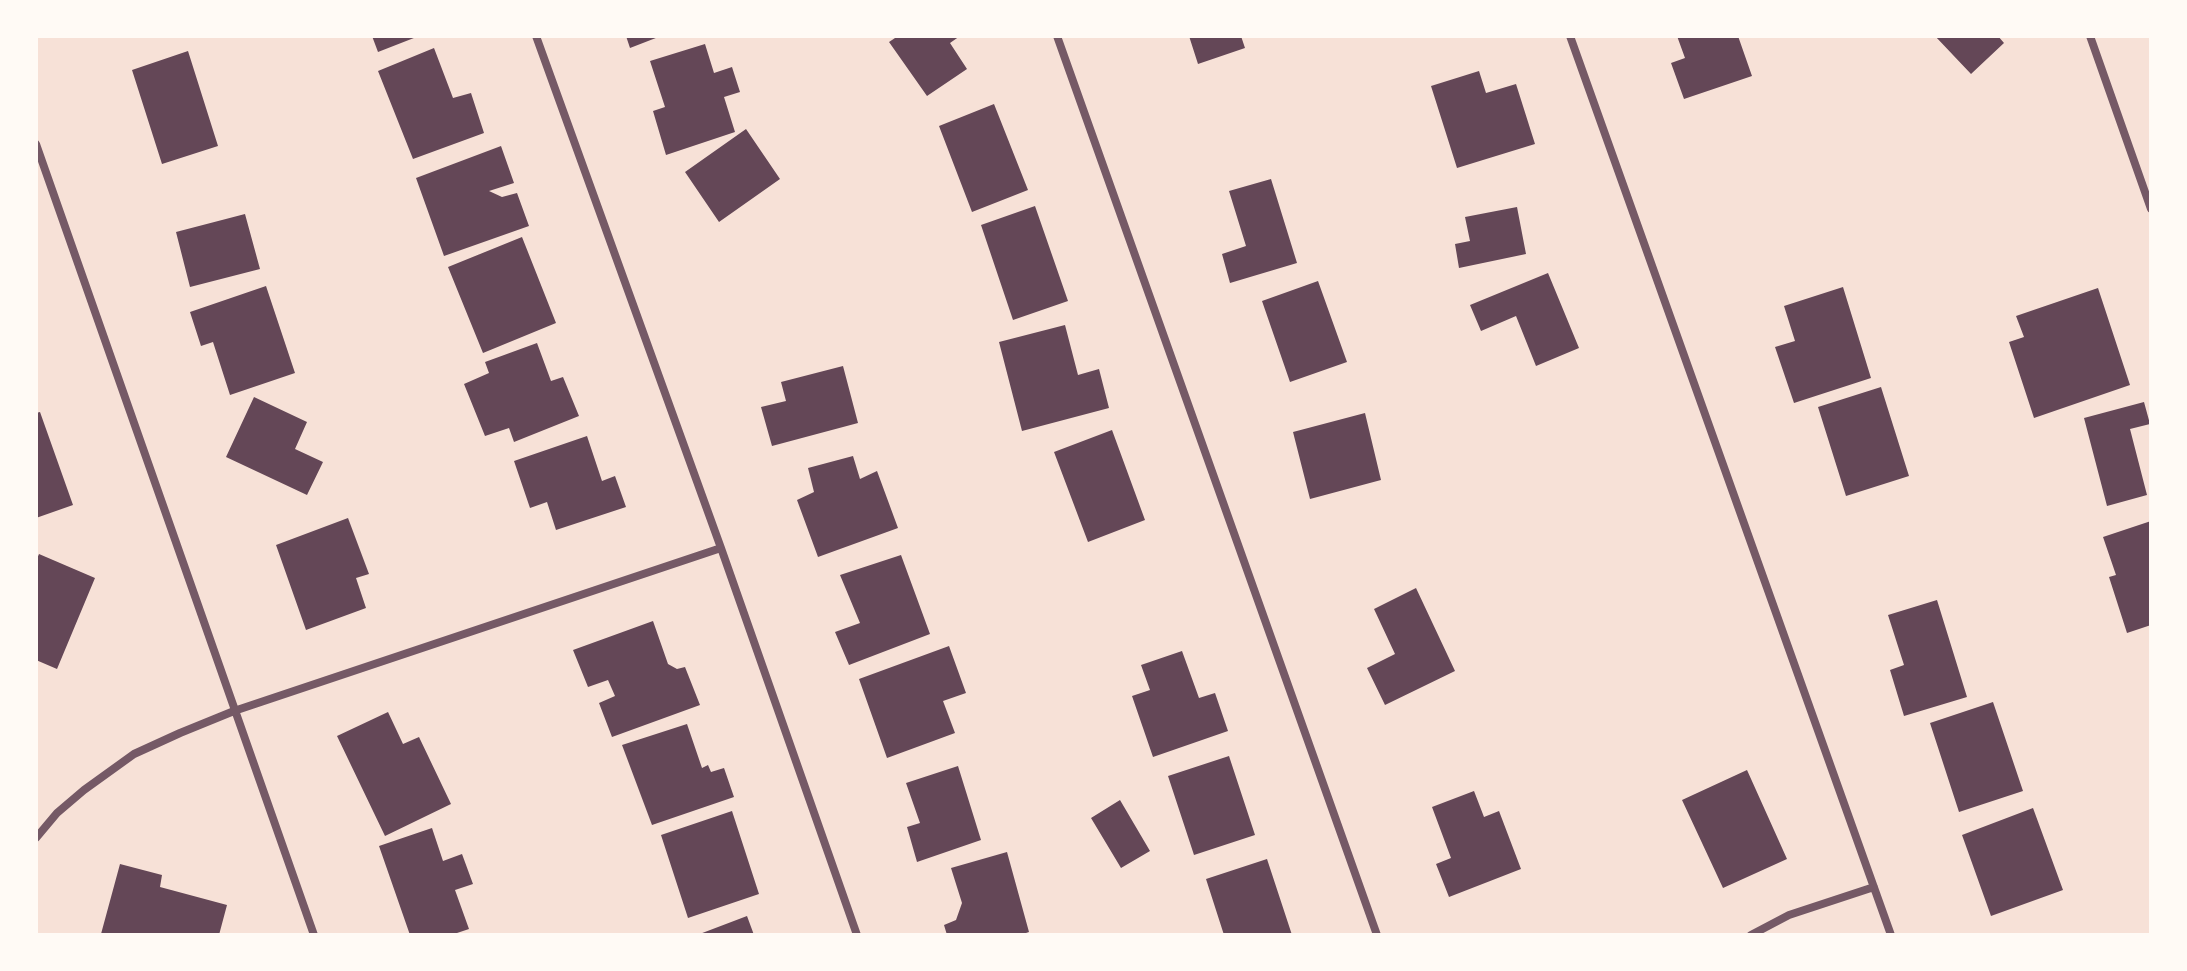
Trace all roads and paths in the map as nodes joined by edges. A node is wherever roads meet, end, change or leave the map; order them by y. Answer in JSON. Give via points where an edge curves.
{"nodes":[{"id":1,"x":536,"y":36,"type":"edge"},
{"id":2,"x":1057,"y":36,"type":"edge"},
{"id":3,"x":1570,"y":36,"type":"edge"},
{"id":4,"x":2090,"y":36,"type":"edge"},
{"id":5,"x":36,"y":144,"type":"edge"},
{"id":6,"x":2151,"y":209,"type":"edge"},
{"id":7,"x":721,"y":548,"type":"junction"},
{"id":8,"x":234,"y":711,"type":"junction"},
{"id":9,"x":36,"y":838,"type":"edge"},
{"id":10,"x":1874,"y":887,"type":"junction"},
{"id":11,"x":314,"y":935,"type":"edge"},
{"id":12,"x":857,"y":935,"type":"edge"},
{"id":13,"x":1377,"y":935,"type":"edge"},
{"id":14,"x":1751,"y":935,"type":"edge"},
{"id":15,"x":1891,"y":935,"type":"edge"}],
"edges":[{"from":1,"to":7,"type":"street"},
{"from":2,"to":13,"type":"street"},
{"from":3,"to":10,"type":"street"},
{"from":4,"to":6,"type":"street"},
{"from":5,"to":8,"type":"street"},
{"from":7,"to":8,"type":"street"},
{"from":7,"to":12,"type":"street"},
{"from":8,"to":9,"type":"street","via":[[134,754],[57,813]]},
{"from":8,"to":11,"type":"street"},
{"from":10,"to":14,"type":"street","via":[[1789,915]]},
{"from":10,"to":15,"type":"street"}]}
